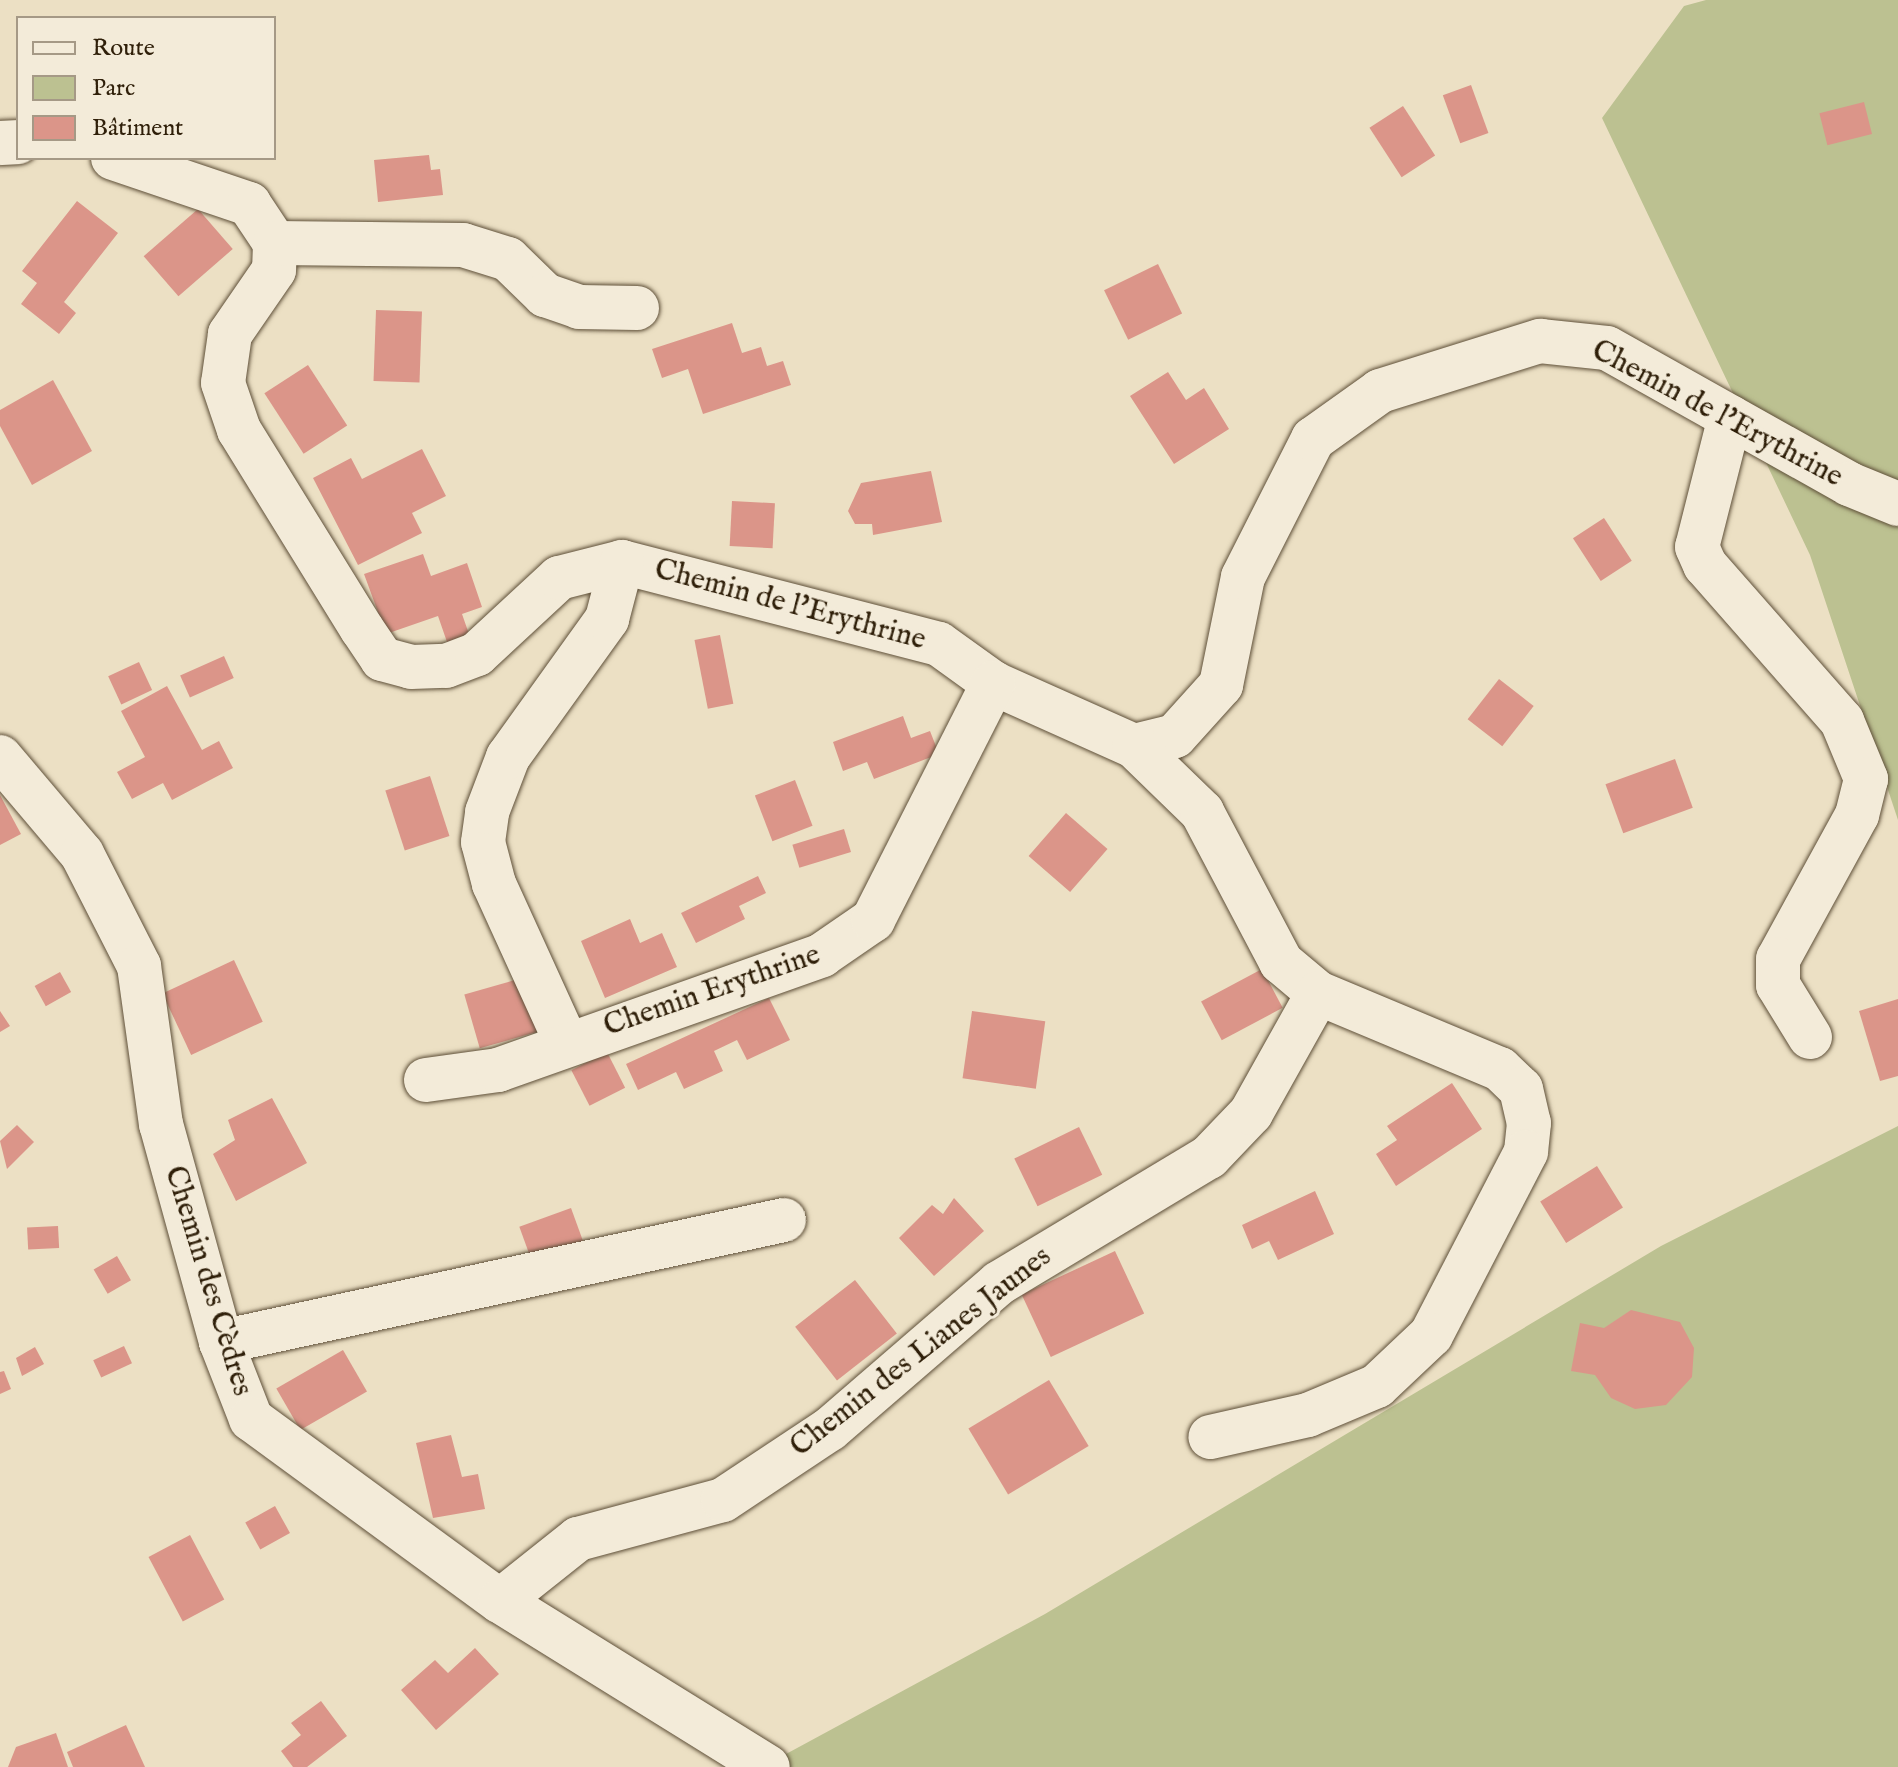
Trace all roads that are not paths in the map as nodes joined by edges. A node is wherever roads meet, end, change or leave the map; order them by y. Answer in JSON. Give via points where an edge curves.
{"nodes":[{"id":1,"x":119,"y":160,"type":"edge"},
{"id":2,"x":275,"y":243,"type":"junction"},
{"id":3,"x":637,"y":308,"type":"dead end"},
{"id":4,"x":1730,"y":417,"type":"junction"},
{"id":5,"x":1898,"y":504,"type":"edge"},
{"id":6,"x":622,"y":562,"type":"junction"},
{"id":7,"x":993,"y":683,"type":"junction"},
{"id":8,"x":1134,"y":746,"type":"junction"},
{"id":9,"x":0,"y":757,"type":"edge"},
{"id":10,"x":1318,"y":993,"type":"junction"},
{"id":11,"x":1810,"y":1037,"type":"dead end"},
{"id":12,"x":566,"y":1042,"type":"junction"},
{"id":13,"x":426,"y":1080,"type":"dead end"},
{"id":14,"x":784,"y":1220,"type":"dead end"},
{"id":15,"x":221,"y":1342,"type":"junction"},
{"id":16,"x":1210,"y":1437,"type":"dead end"},
{"id":17,"x":500,"y":1601,"type":"junction"},
{"id":18,"x":768,"y":1767,"type":"edge"}],
"edges":[{"from":1,"to":2,"type":"street","via":[[249,204]]},
{"from":2,"to":3,"type":"street","via":[[463,245],[508,259],[545,295],[579,307]]},
{"from":2,"to":6,"type":"street","name":"Chemin de l'Erythrine","via":[[274,270],[230,334],[223,383],[239,430],[382,659],[446,666],[477,654],[559,578]]},
{"from":4,"to":5,"type":"street","name":"Chemin de l'Erythrine"},
{"from":4,"to":8,"type":"street","name":"Chemin de l'Erythrine","via":[[1607,348],[1573,339],[1540,341],[1380,391],[1313,439],[1243,577],[1231,663],[1208,704],[1175,736]]},
{"from":4,"to":11,"type":"street","via":[[1697,547],[1705,565],[1842,721],[1866,779],[1857,815],[1778,959],[1778,985]]},
{"from":6,"to":7,"type":"street","name":"Chemin de l'Erythrine","via":[[939,644]]},
{"from":6,"to":12,"type":"street","name":"Chemin Erythrine","via":[[607,619],[508,757],[487,812],[483,842],[494,884]]},
{"from":7,"to":8,"type":"street","name":"Chemin de l'Erythrine"},
{"from":7,"to":12,"type":"street","name":"Chemin Erythrine","via":[[873,920],[822,955]]},
{"from":8,"to":10,"type":"street","via":[[1202,812],[1281,962]]},
{"from":9,"to":15,"type":"street","name":"Chemin des Cèdres","via":[[82,854],[139,966],[161,1124]]},
{"from":10,"to":16,"type":"street","via":[[1500,1069],[1521,1089],[1526,1152],[1431,1335],[1377,1386],[1308,1415]]},
{"from":10,"to":17,"type":"street","name":"Chemin des Lianes Jaunes","via":[[1251,1113],[1209,1157],[999,1283],[830,1429],[723,1500],[578,1539]]},
{"from":12,"to":13,"type":"street","name":"Chemin Erythrine","via":[[498,1070]]},
{"from":14,"to":15,"type":"street"},
{"from":15,"to":17,"type":"street","name":"Chemin des Cèdres","via":[[251,1419]]},
{"from":17,"to":18,"type":"street","name":"Chemin des Cèdres"}]}
